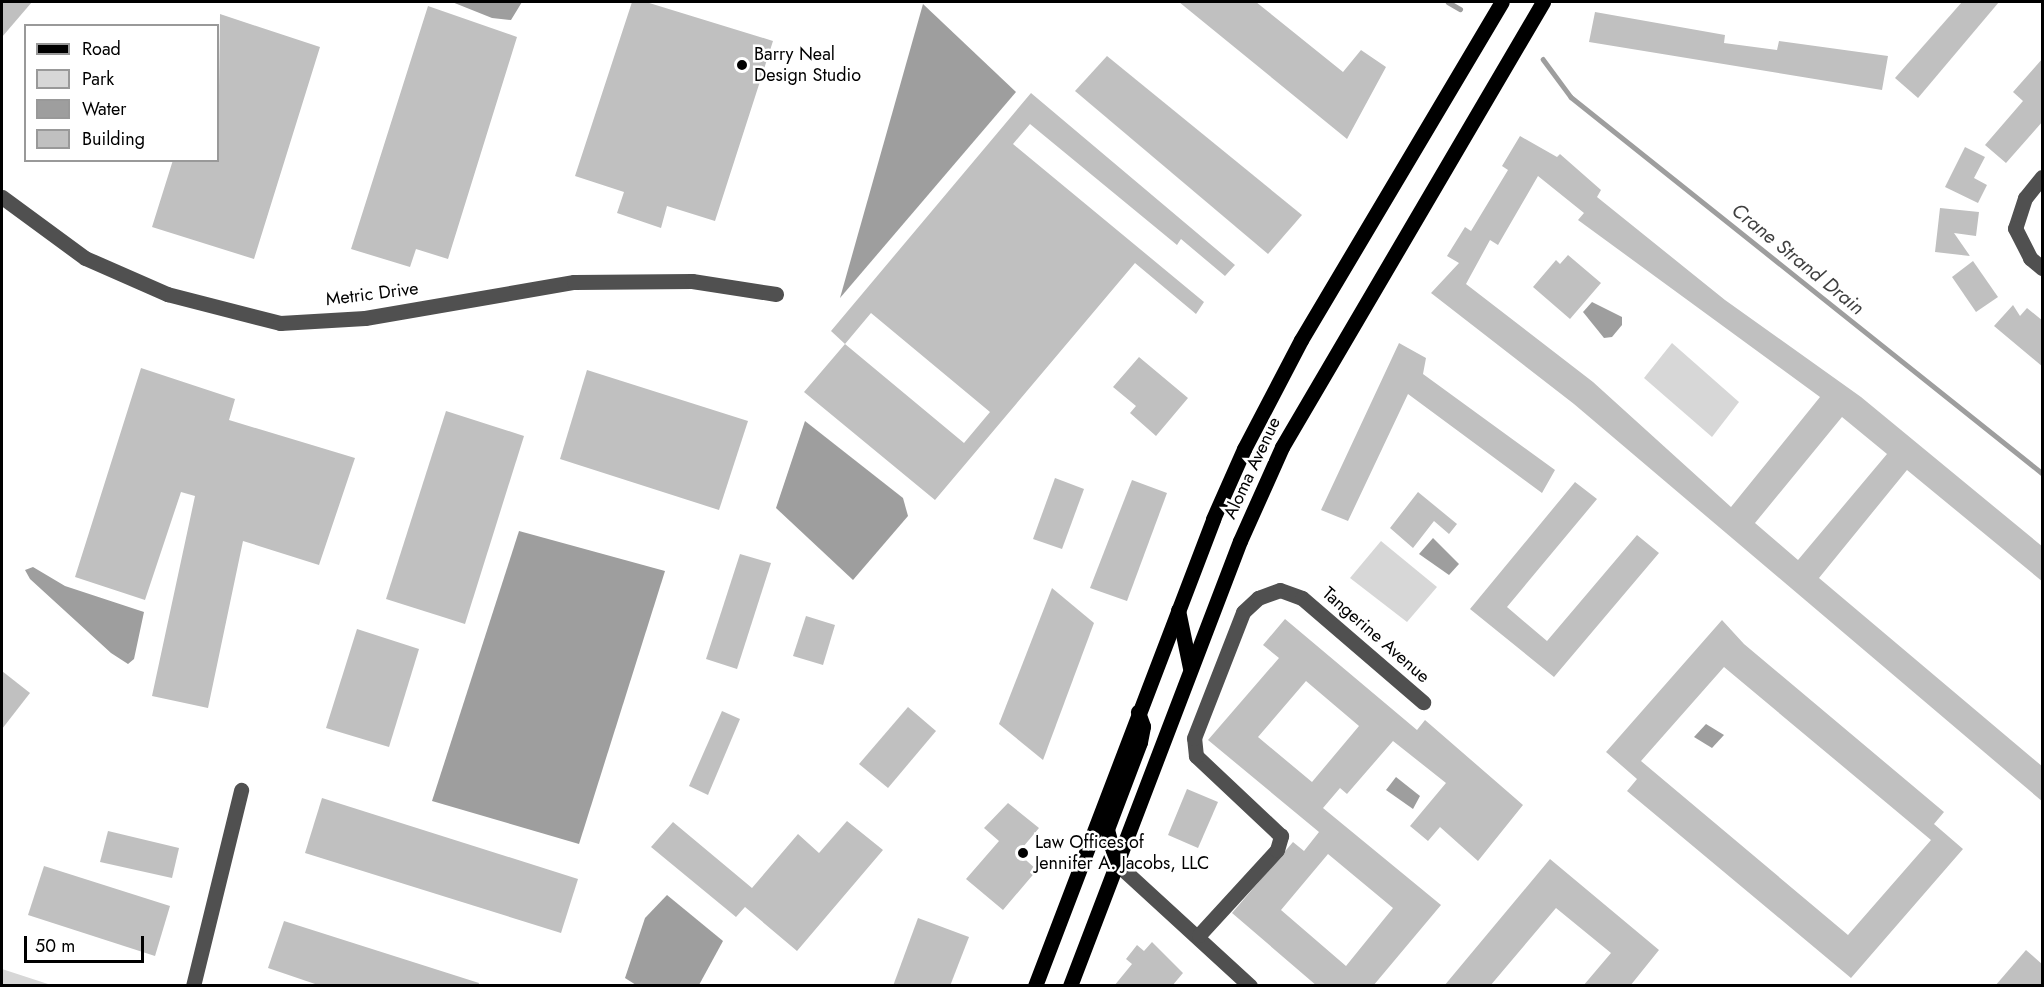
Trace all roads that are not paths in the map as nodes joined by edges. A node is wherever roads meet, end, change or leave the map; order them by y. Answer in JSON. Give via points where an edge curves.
{"nodes":[{"id":1,"x":1502,"y":2,"type":"edge"},
{"id":2,"x":1543,"y":2,"type":"edge"},
{"id":3,"x":2043,"y":177,"type":"edge"},
{"id":4,"x":2,"y":196,"type":"edge"},
{"id":5,"x":2043,"y":268,"type":"edge"},
{"id":6,"x":776,"y":294,"type":"dead end"},
{"id":7,"x":1178,"y":610,"type":"junction"},
{"id":8,"x":1190,"y":671,"type":"junction"},
{"id":9,"x":1423,"y":702,"type":"dead end"},
{"id":10,"x":1138,"y":712,"type":"junction"},
{"id":11,"x":241,"y":790,"type":"dead end"},
{"id":12,"x":1116,"y":863,"type":"junction"},
{"id":13,"x":1199,"y":935,"type":"junction"},
{"id":14,"x":194,"y":986,"type":"edge"},
{"id":15,"x":1035,"y":986,"type":"edge"},
{"id":16,"x":1070,"y":986,"type":"edge"},
{"id":17,"x":1250,"y":986,"type":"edge"}],
"edges":[{"from":1,"to":7,"type":"main road","name":"Aloma Avenue","via":[[1273,391],[1229,481]]},
{"from":2,"to":8,"type":"main road","name":"Aloma Avenue","via":[[1298,417],[1246,525]]},
{"from":3,"to":5,"type":"street","via":[[2025,198],[2015,228],[2030,258]]},
{"from":4,"to":6,"type":"street","name":"Metric Drive","via":[[85,258],[167,294],[280,322],[365,318],[574,282],[692,281]]},
{"from":7,"to":8,"type":"main road"},
{"from":7,"to":10,"type":"main road","name":"Aloma Avenue"},
{"from":8,"to":12,"type":"main road","name":"Aloma Avenue"},
{"from":9,"to":13,"type":"street","name":"Tangerine Avenue","via":[[1302,598],[1280,590],[1258,598],[1243,612],[1194,738],[1196,756],[1281,836],[1277,850]]},
{"from":10,"to":12,"type":"main road","via":[[1143,726],[1140,742],[1107,829]]},
{"from":10,"to":15,"type":"main road","name":"Aloma Avenue"},
{"from":11,"to":14,"type":"street"},
{"from":12,"to":13,"type":"street"},
{"from":12,"to":16,"type":"main road","name":"Aloma Avenue"},
{"from":13,"to":17,"type":"street"}]}
